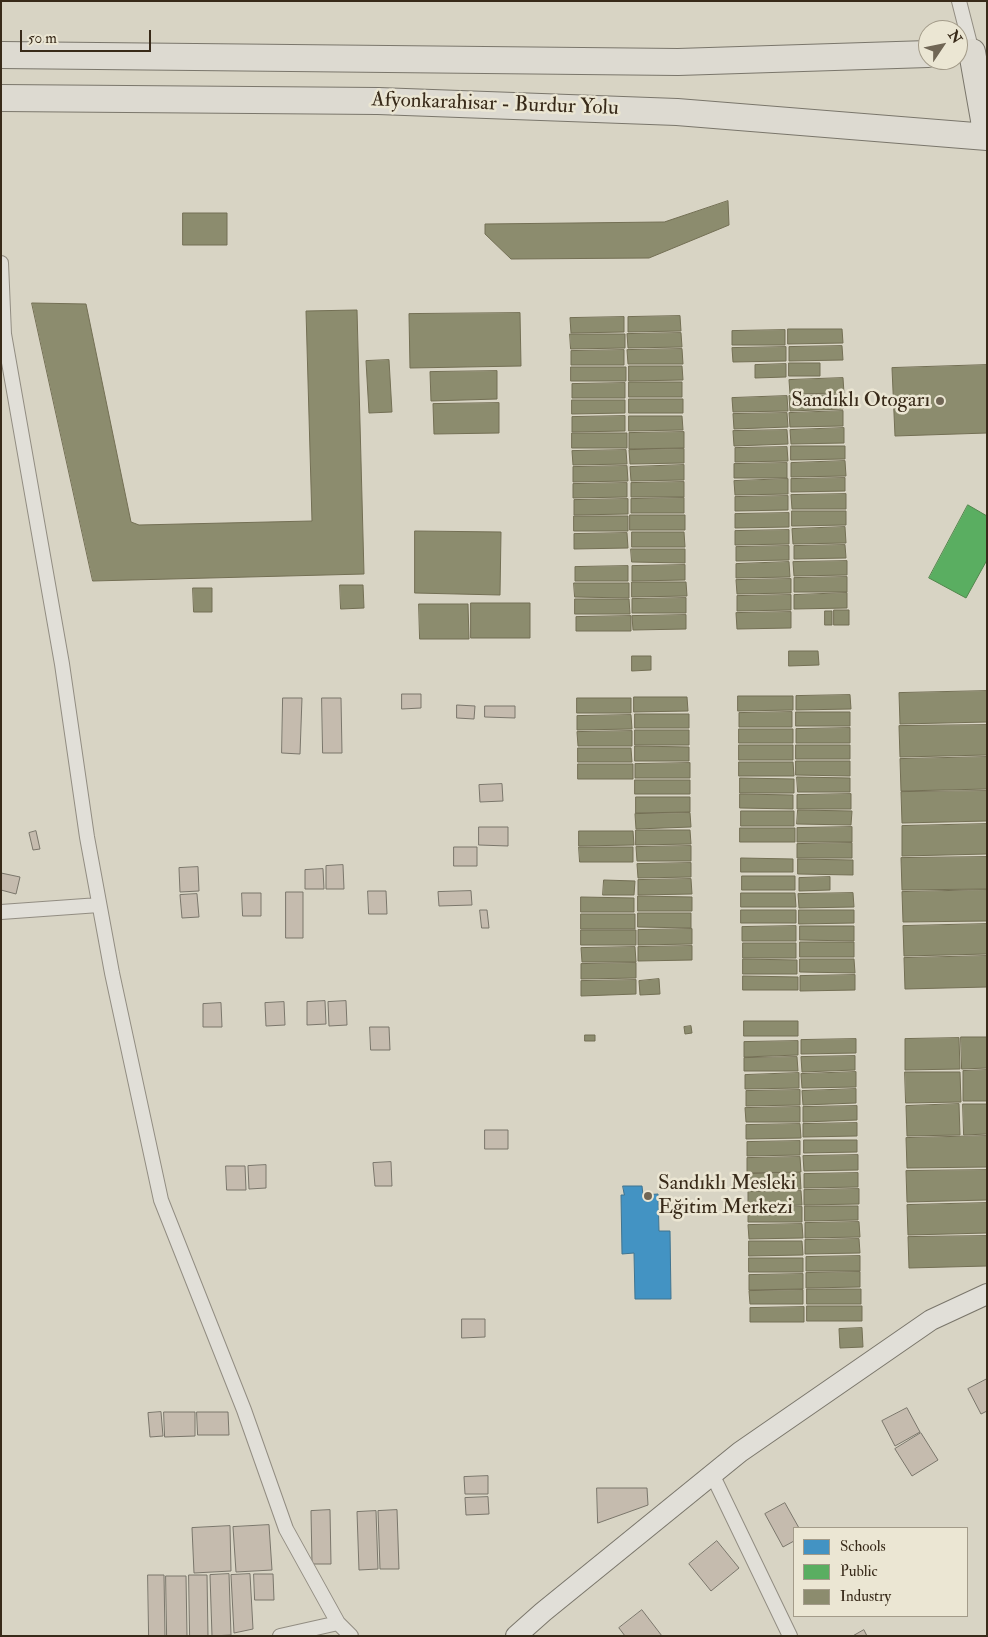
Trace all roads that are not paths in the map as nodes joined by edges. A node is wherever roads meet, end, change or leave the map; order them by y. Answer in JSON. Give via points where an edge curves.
{"nodes":[{"id":1,"x":959,"y":1,"type":"edge"},
{"id":2,"x":972,"y":52,"type":"edge"},
{"id":3,"x":918,"y":54,"type":"edge"},
{"id":4,"x":1,"y":55,"type":"edge"},
{"id":5,"x":1,"y":98,"type":"edge"},
{"id":6,"x":987,"y":137,"type":"edge"},
{"id":7,"x":1,"y":263,"type":"edge"},
{"id":8,"x":99,"y":905,"type":"junction"},
{"id":9,"x":1,"y":912,"type":"edge"},
{"id":10,"x":987,"y":1294,"type":"edge"},
{"id":11,"x":712,"y":1474,"type":"junction"},
{"id":12,"x":338,"y":1623,"type":"junction"},
{"id":13,"x":280,"y":1636,"type":"edge"},
{"id":14,"x":351,"y":1636,"type":"edge"},
{"id":15,"x":516,"y":1636,"type":"edge"},
{"id":16,"x":790,"y":1636,"type":"edge"}],
"edges":[{"from":1,"to":2,"type":"street"},
{"from":2,"to":6,"type":"highway"},
{"from":3,"to":4,"type":"highway","name":"Afyonkarahisar - Burdur Yolu","via":[[678,62]]},
{"from":5,"to":6,"type":"highway","name":"Afyonkarahisar - Burdur Yolu","via":[[378,101],[677,112]]},
{"from":7,"to":8,"type":"street","via":[[4,334],[62,664]]},
{"from":8,"to":9,"type":"street"},
{"from":8,"to":12,"type":"street","via":[[161,1200],[244,1410],[286,1529]]},
{"from":10,"to":11,"type":"street","via":[[931,1320]]},
{"from":11,"to":15,"type":"street"},
{"from":11,"to":16,"type":"street"},
{"from":12,"to":13,"type":"street"},
{"from":12,"to":14,"type":"street"}]}
